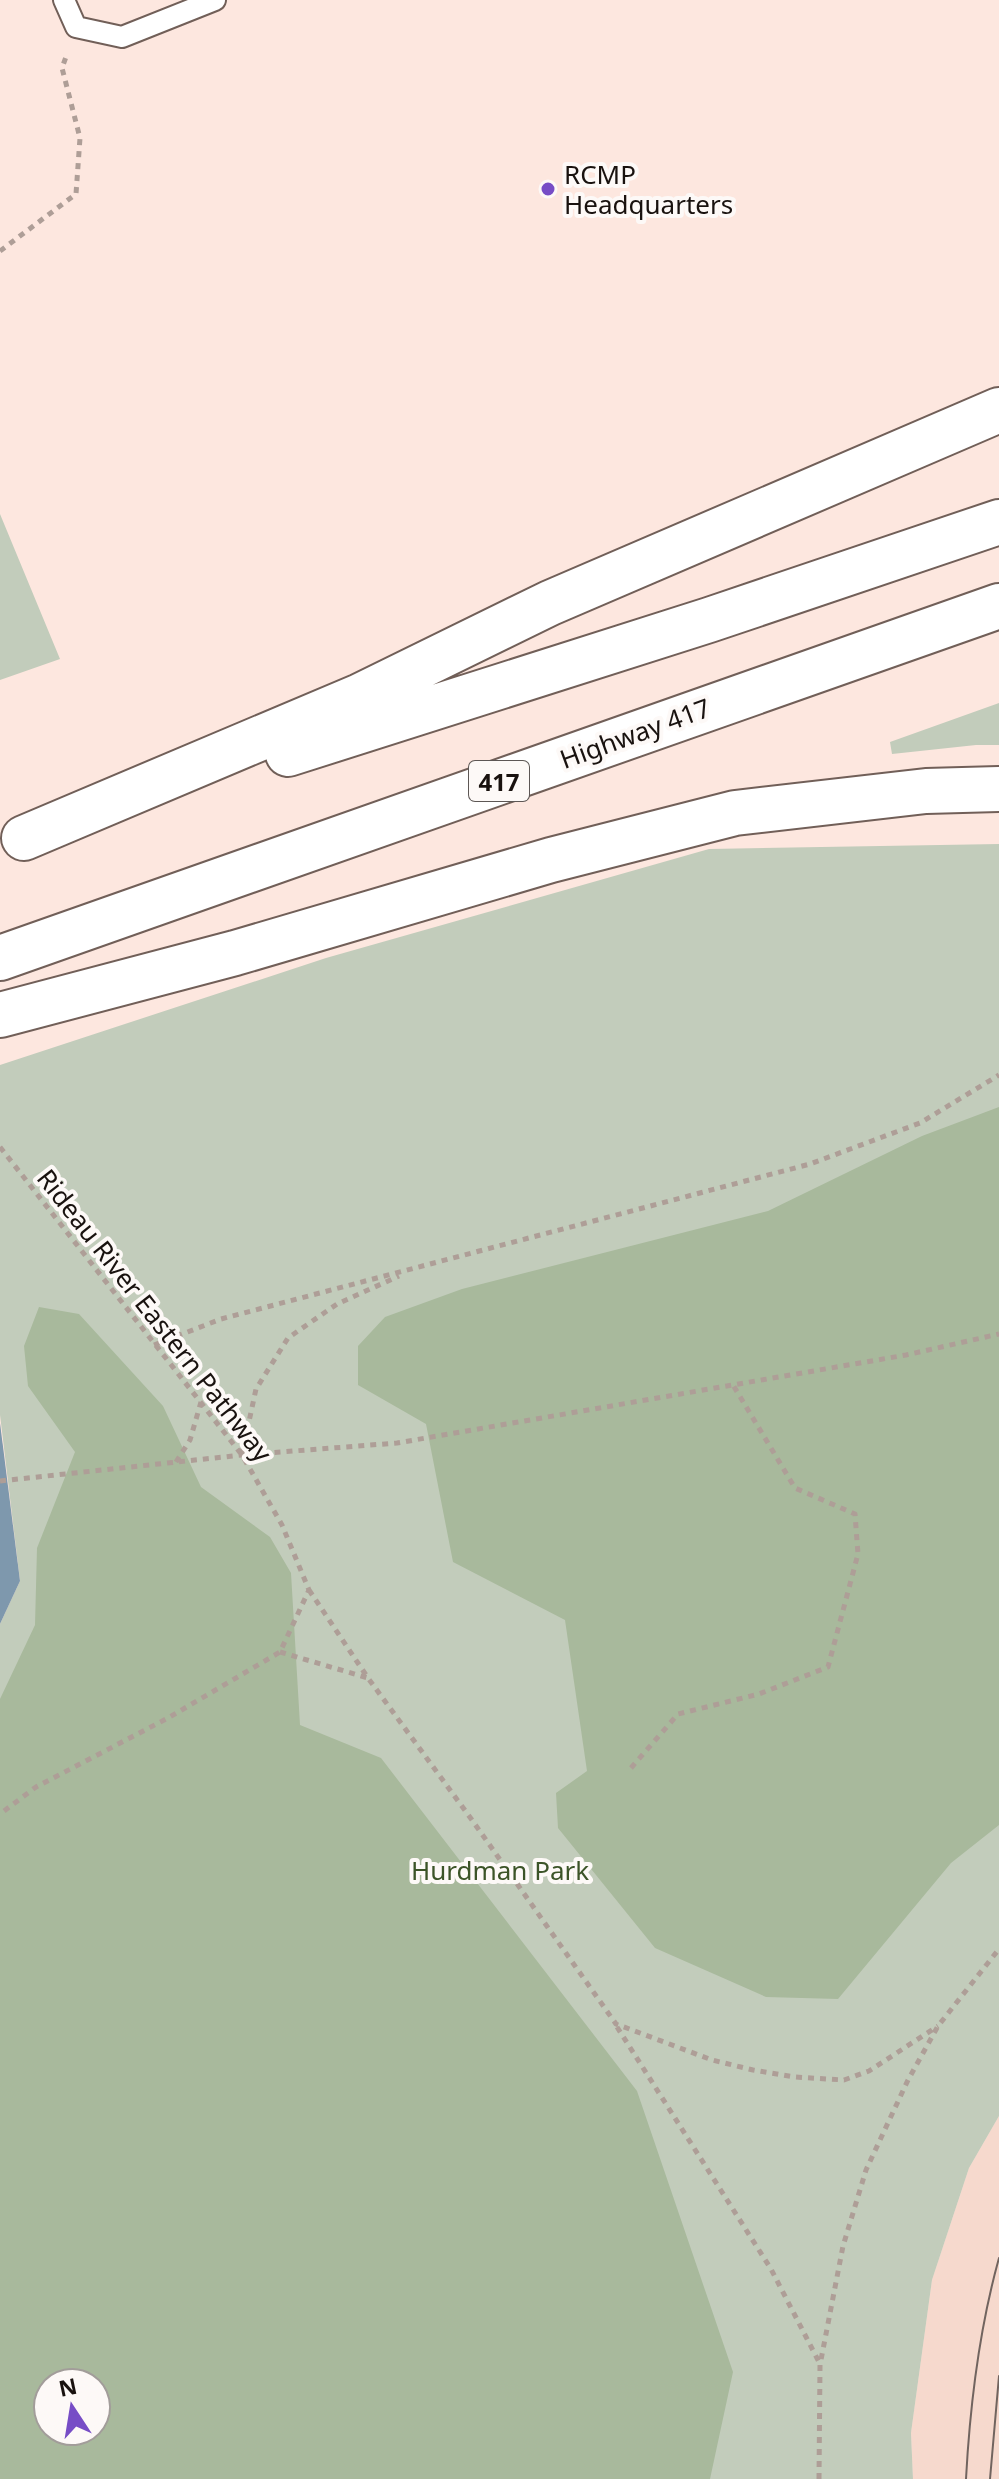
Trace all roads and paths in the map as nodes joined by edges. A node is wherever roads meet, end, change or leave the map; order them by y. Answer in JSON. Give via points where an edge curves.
{"nodes":[{"id":1,"x":64,"y":0,"type":"edge"},
{"id":2,"x":215,"y":0,"type":"edge"},
{"id":3,"x":76,"y":27,"type":"junction"},
{"id":4,"x":0,"y":251,"type":"edge"},
{"id":5,"x":999,"y":410,"type":"edge"},
{"id":6,"x":999,"y":522,"type":"edge"},
{"id":7,"x":999,"y":606,"type":"edge"},
{"id":8,"x":999,"y":789,"type":"edge"},
{"id":9,"x":12,"y":842,"type":"edge"},
{"id":10,"x":0,"y":958,"type":"edge"},
{"id":11,"x":0,"y":1015,"type":"edge"},
{"id":12,"x":999,"y":1075,"type":"edge"},
{"id":13,"x":0,"y":1147,"type":"edge"},
{"id":14,"x":415,"y":1269,"type":"junction"},
{"id":15,"x":999,"y":1334,"type":"edge"},
{"id":16,"x":154,"y":1345,"type":"junction"},
{"id":17,"x":733,"y":1385,"type":"junction"},
{"id":18,"x":202,"y":1401,"type":"junction"},
{"id":19,"x":242,"y":1455,"type":"junction"},
{"id":20,"x":176,"y":1462,"type":"junction"},
{"id":21,"x":0,"y":1481,"type":"edge"},
{"id":22,"x":309,"y":1590,"type":"junction"},
{"id":23,"x":280,"y":1652,"type":"junction"},
{"id":24,"x":368,"y":1678,"type":"junction"},
{"id":25,"x":631,"y":1768,"type":"dead end"},
{"id":26,"x":0,"y":1814,"type":"edge"},
{"id":27,"x":999,"y":1949,"type":"edge"},
{"id":28,"x":616,"y":2024,"type":"junction"},
{"id":29,"x":938,"y":2026,"type":"junction"},
{"id":30,"x":820,"y":2365,"type":"junction"},
{"id":31,"x":819,"y":2479,"type":"edge"}],
"edges":[{"from":1,"to":3,"type":"lane"},
{"from":2,"to":3,"type":"lane","via":[[122,37]]},
{"from":3,"to":4,"type":"path","via":[[62,68],[80,138],[76,194]]},
{"from":5,"to":9,"type":"highway","via":[[550,603],[360,696]]},
{"from":6,"to":9,"type":"highway"},
{"from":7,"to":10,"type":"highway","name":"Highway 417","number":"417"},
{"from":8,"to":11,"type":"highway","via":[[926,791],[735,813]]},
{"from":12,"to":14,"type":"path","via":[[920,1123],[810,1164]]},
{"from":13,"to":16,"type":"path","name":"Rideau River Eastern Pathway"},
{"from":14,"to":16,"type":"path","via":[[221,1319]]},
{"from":14,"to":19,"type":"path","via":[[337,1304],[288,1338],[256,1389]]},
{"from":15,"to":17,"type":"path"},
{"from":16,"to":18,"type":"path","name":"Rideau River Eastern Pathway"},
{"from":17,"to":19,"type":"path","via":[[397,1443]]},
{"from":17,"to":25,"type":"path","via":[[795,1488],[855,1514],[858,1554],[828,1667],[759,1694],[678,1714]]},
{"from":18,"to":19,"type":"path","name":"Rideau River Eastern Pathway"},
{"from":18,"to":20,"type":"path","via":[[190,1440]]},
{"from":19,"to":20,"type":"path"},
{"from":19,"to":22,"type":"path","name":"Rideau River Eastern Pathway","via":[[282,1525]]},
{"from":20,"to":21,"type":"path"},
{"from":22,"to":23,"type":"path"},
{"from":22,"to":24,"type":"path","name":"Rideau River Eastern Pathway"},
{"from":23,"to":24,"type":"path"},
{"from":23,"to":26,"type":"path","via":[[36,1787]]},
{"from":24,"to":28,"type":"path","name":"Rideau River Eastern Pathway"},
{"from":27,"to":29,"type":"path"},
{"from":28,"to":29,"type":"path","via":[[712,2060],[795,2077],[844,2080],[869,2071]]},
{"from":28,"to":30,"type":"path","name":"Rideau River Eastern Pathway","via":[[771,2269]]},
{"from":29,"to":30,"type":"path","via":[[866,2170],[843,2246]]},
{"from":30,"to":31,"type":"path"}]}
